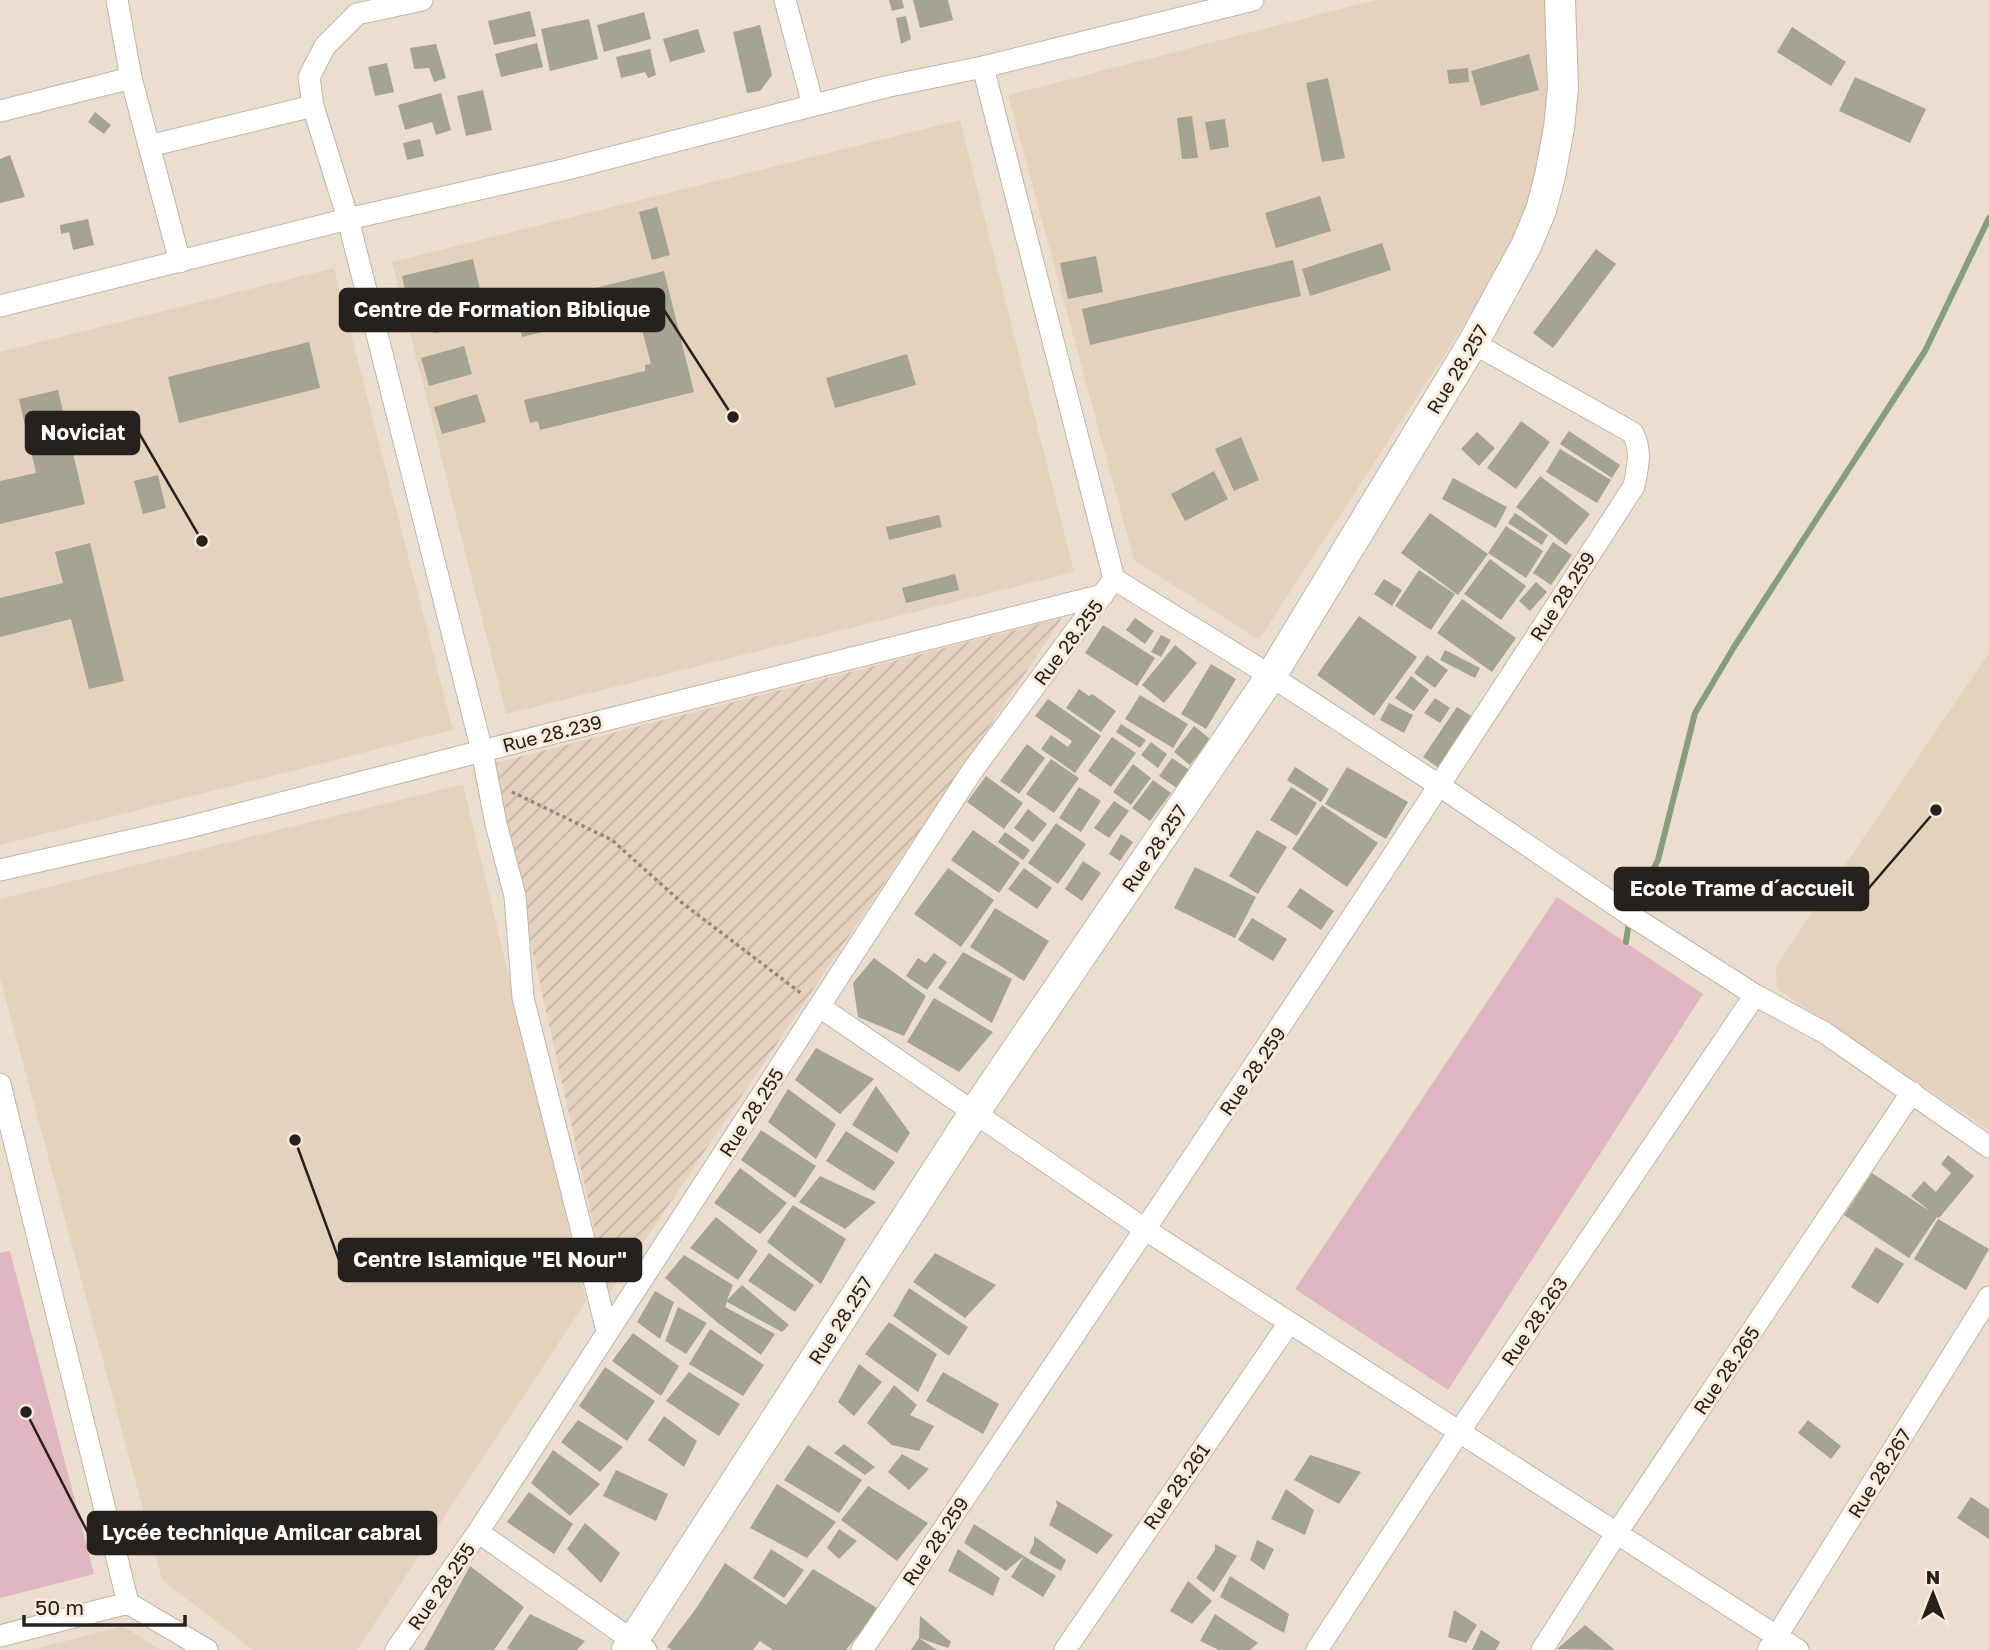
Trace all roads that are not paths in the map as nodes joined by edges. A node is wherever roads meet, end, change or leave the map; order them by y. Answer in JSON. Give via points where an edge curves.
{"nodes":[{"id":1,"x":117,"y":0,"type":"edge"},
{"id":2,"x":422,"y":0,"type":"edge"},
{"id":3,"x":785,"y":0,"type":"edge"},
{"id":4,"x":1253,"y":0,"type":"edge"},
{"id":5,"x":1560,"y":0,"type":"edge"},
{"id":6,"x":363,"y":7,"type":"edge"},
{"id":7,"x":983,"y":67,"type":"junction"},
{"id":8,"x":131,"y":79,"type":"junction"},
{"id":9,"x":313,"y":106,"type":"junction"},
{"id":10,"x":813,"y":106,"type":"junction"},
{"id":11,"x":0,"y":111,"type":"edge"},
{"id":12,"x":149,"y":146,"type":"junction"},
{"id":13,"x":348,"y":219,"type":"junction"},
{"id":14,"x":180,"y":262,"type":"junction"},
{"id":15,"x":0,"y":306,"type":"edge"},
{"id":16,"x":1473,"y":344,"type":"junction"},
{"id":17,"x":1109,"y":587,"type":"junction"},
{"id":18,"x":1271,"y":676,"type":"junction"},
{"id":19,"x":482,"y":751,"type":"junction"},
{"id":20,"x":1440,"y":786,"type":"junction"},
{"id":21,"x":0,"y":870,"type":"edge"},
{"id":22,"x":1755,"y":995,"type":"junction"},
{"id":23,"x":820,"y":1007,"type":"junction"},
{"id":24,"x":0,"y":1084,"type":"edge"},
{"id":25,"x":1912,"y":1092,"type":"junction"},
{"id":26,"x":974,"y":1113,"type":"junction"},
{"id":27,"x":1989,"y":1147,"type":"edge"},
{"id":28,"x":1146,"y":1230,"type":"junction"},
{"id":29,"x":1989,"y":1297,"type":"edge"},
{"id":30,"x":1289,"y":1323,"type":"junction"},
{"id":31,"x":607,"y":1331,"type":"junction"},
{"id":32,"x":1459,"y":1433,"type":"junction"},
{"id":33,"x":478,"y":1532,"type":"junction"},
{"id":34,"x":1616,"y":1534,"type":"junction"},
{"id":35,"x":128,"y":1603,"type":"junction"},
{"id":36,"x":0,"y":1636,"type":"edge"},
{"id":37,"x":1772,"y":1643,"type":"edge"},
{"id":38,"x":635,"y":1647,"type":"edge"},
{"id":39,"x":207,"y":1650,"type":"edge"},
{"id":40,"x":396,"y":1650,"type":"edge"},
{"id":41,"x":862,"y":1650,"type":"edge"},
{"id":42,"x":1065,"y":1650,"type":"edge"},
{"id":43,"x":1317,"y":1650,"type":"edge"},
{"id":44,"x":1542,"y":1650,"type":"edge"},
{"id":45,"x":1798,"y":1650,"type":"edge"}],
"edges":[{"from":1,"to":8,"type":"street"},
{"from":2,"to":6,"type":"street"},
{"from":3,"to":10,"type":"street"},
{"from":4,"to":7,"type":"street"},
{"from":5,"to":16,"type":"street","name":"Rue 28.257","via":[[1563,88],[1550,176],[1526,246]]},
{"from":6,"to":9,"type":"street","via":[[314,63],[309,77]]},
{"from":7,"to":10,"type":"street"},
{"from":7,"to":17,"type":"street"},
{"from":8,"to":11,"type":"street"},
{"from":8,"to":12,"type":"street"},
{"from":9,"to":12,"type":"street"},
{"from":9,"to":13,"type":"street"},
{"from":10,"to":13,"type":"street"},
{"from":12,"to":14,"type":"street"},
{"from":13,"to":14,"type":"street"},
{"from":13,"to":19,"type":"street"},
{"from":14,"to":15,"type":"street"},
{"from":16,"to":18,"type":"street","name":"Rue 28.257"},
{"from":16,"to":20,"type":"street","name":"Rue 28.259","via":[[1633,433],[1639,461],[1634,486]]},
{"from":17,"to":18,"type":"street"},
{"from":17,"to":19,"type":"street","name":"Rue 28.239"},
{"from":17,"to":23,"type":"street","name":"Rue 28.255","via":[[972,771]]},
{"from":18,"to":20,"type":"street"},
{"from":18,"to":26,"type":"street","name":"Rue 28.257"},
{"from":19,"to":21,"type":"street","name":"Rue 28.239","via":[[185,828]]},
{"from":19,"to":31,"type":"street","via":[[515,896],[523,998]]},
{"from":20,"to":22,"type":"street"},
{"from":20,"to":28,"type":"street","name":"Rue 28.259"},
{"from":22,"to":25,"type":"street","via":[[1825,1033]]},
{"from":22,"to":32,"type":"street","name":"Rue 28.263"},
{"from":23,"to":26,"type":"street"},
{"from":23,"to":31,"type":"street","name":"Rue 28.255"},
{"from":24,"to":35,"type":"street"},
{"from":25,"to":27,"type":"street"},
{"from":25,"to":34,"type":"street","name":"Rue 28.265"},
{"from":26,"to":28,"type":"street"},
{"from":26,"to":38,"type":"street","name":"Rue 28.257"},
{"from":28,"to":30,"type":"street"},
{"from":28,"to":41,"type":"street","name":"Rue 28.259"},
{"from":29,"to":37,"type":"street","name":"Rue 28.267"},
{"from":30,"to":32,"type":"street"},
{"from":30,"to":42,"type":"street","name":"Rue 28.261"},
{"from":31,"to":33,"type":"street","name":"Rue 28.255"},
{"from":32,"to":34,"type":"street"},
{"from":32,"to":43,"type":"street","name":"Rue 28.263"},
{"from":33,"to":38,"type":"street"},
{"from":33,"to":40,"type":"street","name":"Rue 28.255"},
{"from":34,"to":37,"type":"street"},
{"from":34,"to":44,"type":"street","name":"Rue 28.265"},
{"from":35,"to":36,"type":"street"},
{"from":35,"to":39,"type":"street"},
{"from":37,"to":45,"type":"street"}]}
